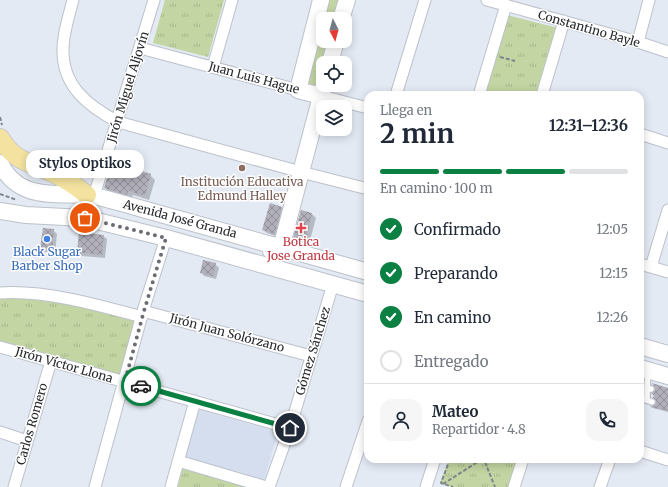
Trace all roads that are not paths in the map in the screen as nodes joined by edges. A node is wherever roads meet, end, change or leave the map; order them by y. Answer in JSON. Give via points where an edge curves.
{"nodes":[{"id":1,"x":72,"y":0,"type":"edge"},
{"id":2,"x":154,"y":0,"type":"edge"},
{"id":3,"x":232,"y":0,"type":"edge"},
{"id":4,"x":321,"y":0,"type":"edge"},
{"id":5,"x":346,"y":0,"type":"edge"},
{"id":6,"x":425,"y":0,"type":"edge"},
{"id":7,"x":486,"y":0,"type":"edge"},
{"id":8,"x":649,"y":0,"type":"edge"},
{"id":9,"x":506,"y":5,"type":"junction"},
{"id":10,"x":343,"y":12,"type":"edge"},
{"id":11,"x":564,"y":21,"type":"junction"},
{"id":12,"x":638,"y":42,"type":"junction"},
{"id":13,"x":140,"y":48,"type":"junction"},
{"id":14,"x":668,"y":52,"type":"edge"},
{"id":15,"x":213,"y":67,"type":"junction"},
{"id":16,"x":298,"y":90,"type":"junction"},
{"id":17,"x":316,"y":90,"type":"edge"},
{"id":18,"x":397,"y":91,"type":"edge"},
{"id":19,"x":480,"y":91,"type":"edge"},
{"id":20,"x":543,"y":91,"type":"edge"},
{"id":21,"x":321,"y":92,"type":"edge"},
{"id":22,"x":327,"y":92,"type":"edge"},
{"id":23,"x":364,"y":106,"type":"edge"},
{"id":24,"x":118,"y":122,"type":"junction"},
{"id":25,"x":644,"y":135,"type":"edge"},
{"id":26,"x":0,"y":138,"type":"edge"},
{"id":27,"x":668,"y":143,"type":"edge"},
{"id":28,"x":0,"y":163,"type":"edge"},
{"id":29,"x":301,"y":172,"type":"junction"},
{"id":30,"x":364,"y":188,"type":"edge"},
{"id":31,"x":91,"y":196,"type":"junction"},
{"id":32,"x":668,"y":210,"type":"edge"},
{"id":33,"x":0,"y":211,"type":"edge"},
{"id":34,"x":166,"y":238,"type":"junction"},
{"id":35,"x":281,"y":248,"type":"junction"},
{"id":36,"x":247,"y":260,"type":"junction"},
{"id":37,"x":644,"y":265,"type":"edge"},
{"id":38,"x":651,"y":267,"type":"junction"},
{"id":39,"x":364,"y":271,"type":"edge"},
{"id":40,"x":668,"y":272,"type":"edge"},
{"id":41,"x":333,"y":284,"type":"junction"},
{"id":42,"x":0,"y":293,"type":"edge"},
{"id":43,"x":364,"y":293,"type":"edge"},
{"id":44,"x":143,"y":314,"type":"junction"},
{"id":45,"x":0,"y":347,"type":"edge"},
{"id":46,"x":644,"y":347,"type":"edge"},
{"id":47,"x":668,"y":354,"type":"edge"},
{"id":48,"x":311,"y":356,"type":"junction"},
{"id":49,"x":51,"y":361,"type":"junction"},
{"id":50,"x":644,"y":370,"type":"edge"},
{"id":51,"x":644,"y":374,"type":"edge"},
{"id":52,"x":668,"y":376,"type":"edge"},
{"id":53,"x":125,"y":381,"type":"junction"},
{"id":54,"x":644,"y":399,"type":"edge"},
{"id":55,"x":195,"y":401,"type":"junction"},
{"id":56,"x":290,"y":428,"type":"junction"},
{"id":57,"x":0,"y":432,"type":"edge"},
{"id":58,"x":364,"y":433,"type":"edge"},
{"id":59,"x":27,"y":441,"type":"junction"},
{"id":60,"x":644,"y":452,"type":"edge"},
{"id":61,"x":668,"y":460,"type":"edge"},
{"id":62,"x":178,"y":462,"type":"junction"},
{"id":63,"x":434,"y":463,"type":"edge"},
{"id":64,"x":522,"y":463,"type":"edge"},
{"id":65,"x":609,"y":463,"type":"edge"},
{"id":66,"x":266,"y":486,"type":"edge"},
{"id":67,"x":14,"y":487,"type":"edge"},
{"id":68,"x":95,"y":487,"type":"edge"},
{"id":69,"x":171,"y":487,"type":"edge"},
{"id":70,"x":346,"y":487,"type":"edge"},
{"id":71,"x":426,"y":487,"type":"edge"},
{"id":72,"x":514,"y":487,"type":"edge"},
{"id":73,"x":600,"y":487,"type":"edge"}],
"edges":[{"from":1,"to":24,"type":"street","via":[[63,49],[64,67],[71,83],[82,97],[99,112]]},
{"from":2,"to":13,"type":"street","name":"Jirón Miguel Aljovín"},
{"from":3,"to":15,"type":"street"},
{"from":4,"to":16,"type":"main road"},
{"from":5,"to":10,"type":"main road"},
{"from":6,"to":18,"type":"street"},
{"from":7,"to":9,"type":"street","name":"Constantino Bayle"},
{"from":8,"to":12,"type":"street"},
{"from":9,"to":11,"type":"street","name":"Constantino Bayle"},
{"from":9,"to":19,"type":"street"},
{"from":11,"to":12,"type":"street","name":"Constantino Bayle"},
{"from":11,"to":20,"type":"street"},
{"from":12,"to":14,"type":"street","name":"Constantino Bayle"},
{"from":13,"to":15,"type":"street","name":"Juan Luis Hague"},
{"from":13,"to":24,"type":"street","name":"Jirón Miguel Aljovín"},
{"from":15,"to":16,"type":"street","name":"Juan Luis Hague"},
{"from":16,"to":17,"type":"main road","name":"Juan Luis Hague"},
{"from":21,"to":29,"type":"main road"},
{"from":22,"to":23,"type":"street","name":"Juan Luis Hague"},
{"from":24,"to":29,"type":"street"},
{"from":24,"to":31,"type":"street","name":"Jirón Miguel Aljovín"},
{"from":25,"to":27,"type":"street"},
{"from":26,"to":31,"type":"main road","via":[[10,151],[23,161],[51,172]]},
{"from":28,"to":31,"type":"main road","name":"Avenida José Granda","via":[[15,182],[35,193]]},
{"from":29,"to":30,"type":"street"},
{"from":29,"to":35,"type":"main road"},
{"from":31,"to":35,"type":"main road","name":"Avenida José Granda"},
{"from":32,"to":38,"type":"street"},
{"from":33,"to":34,"type":"main road","name":"Avenida José Granda","via":[[85,218]]},
{"from":34,"to":36,"type":"main road","name":"Avenida José Granda"},
{"from":34,"to":44,"type":"street"},
{"from":35,"to":36,"type":"main road"},
{"from":35,"to":39,"type":"main road","name":"Avenida José Granda"},
{"from":36,"to":41,"type":"main road","name":"Avenida José Granda"},
{"from":37,"to":38,"type":"street"},
{"from":38,"to":40,"type":"street"},
{"from":41,"to":43,"type":"main road","name":"Avenida José Granda"},
{"from":41,"to":48,"type":"street","name":"Gómez Sánchez"},
{"from":42,"to":44,"type":"street","name":"Jirón Juan Solórzano","via":[[18,292],[73,300]]},
{"from":44,"to":48,"type":"street","name":"Jirón Juan Solórzano"},
{"from":44,"to":53,"type":"street"},
{"from":45,"to":49,"type":"street","name":"Jirón Víctor Llona"},
{"from":46,"to":47,"type":"main road"},
{"from":48,"to":56,"type":"street","name":"Gómez Sánchez"},
{"from":49,"to":53,"type":"street","name":"Jirón Víctor Llona"},
{"from":49,"to":59,"type":"street","name":"Carlos Romero"},
{"from":50,"to":52,"type":"main road"},
{"from":51,"to":54,"type":"lane","via":[[649,388],[649,401]]},
{"from":53,"to":55,"type":"street","name":"Jirón Víctor Llona"},
{"from":53,"to":68,"type":"street"},
{"from":55,"to":56,"type":"street","name":"Jirón Víctor Llona"},
{"from":55,"to":62,"type":"street"},
{"from":56,"to":66,"type":"street","name":"Gómez Sánchez"},
{"from":57,"to":59,"type":"street"},
{"from":58,"to":70,"type":"street"},
{"from":59,"to":67,"type":"street","name":"Carlos Romero"},
{"from":60,"to":61,"type":"street"},
{"from":62,"to":66,"type":"street"},
{"from":62,"to":69,"type":"street"},
{"from":63,"to":71,"type":"street"},
{"from":64,"to":72,"type":"street"},
{"from":65,"to":73,"type":"street"}]}
